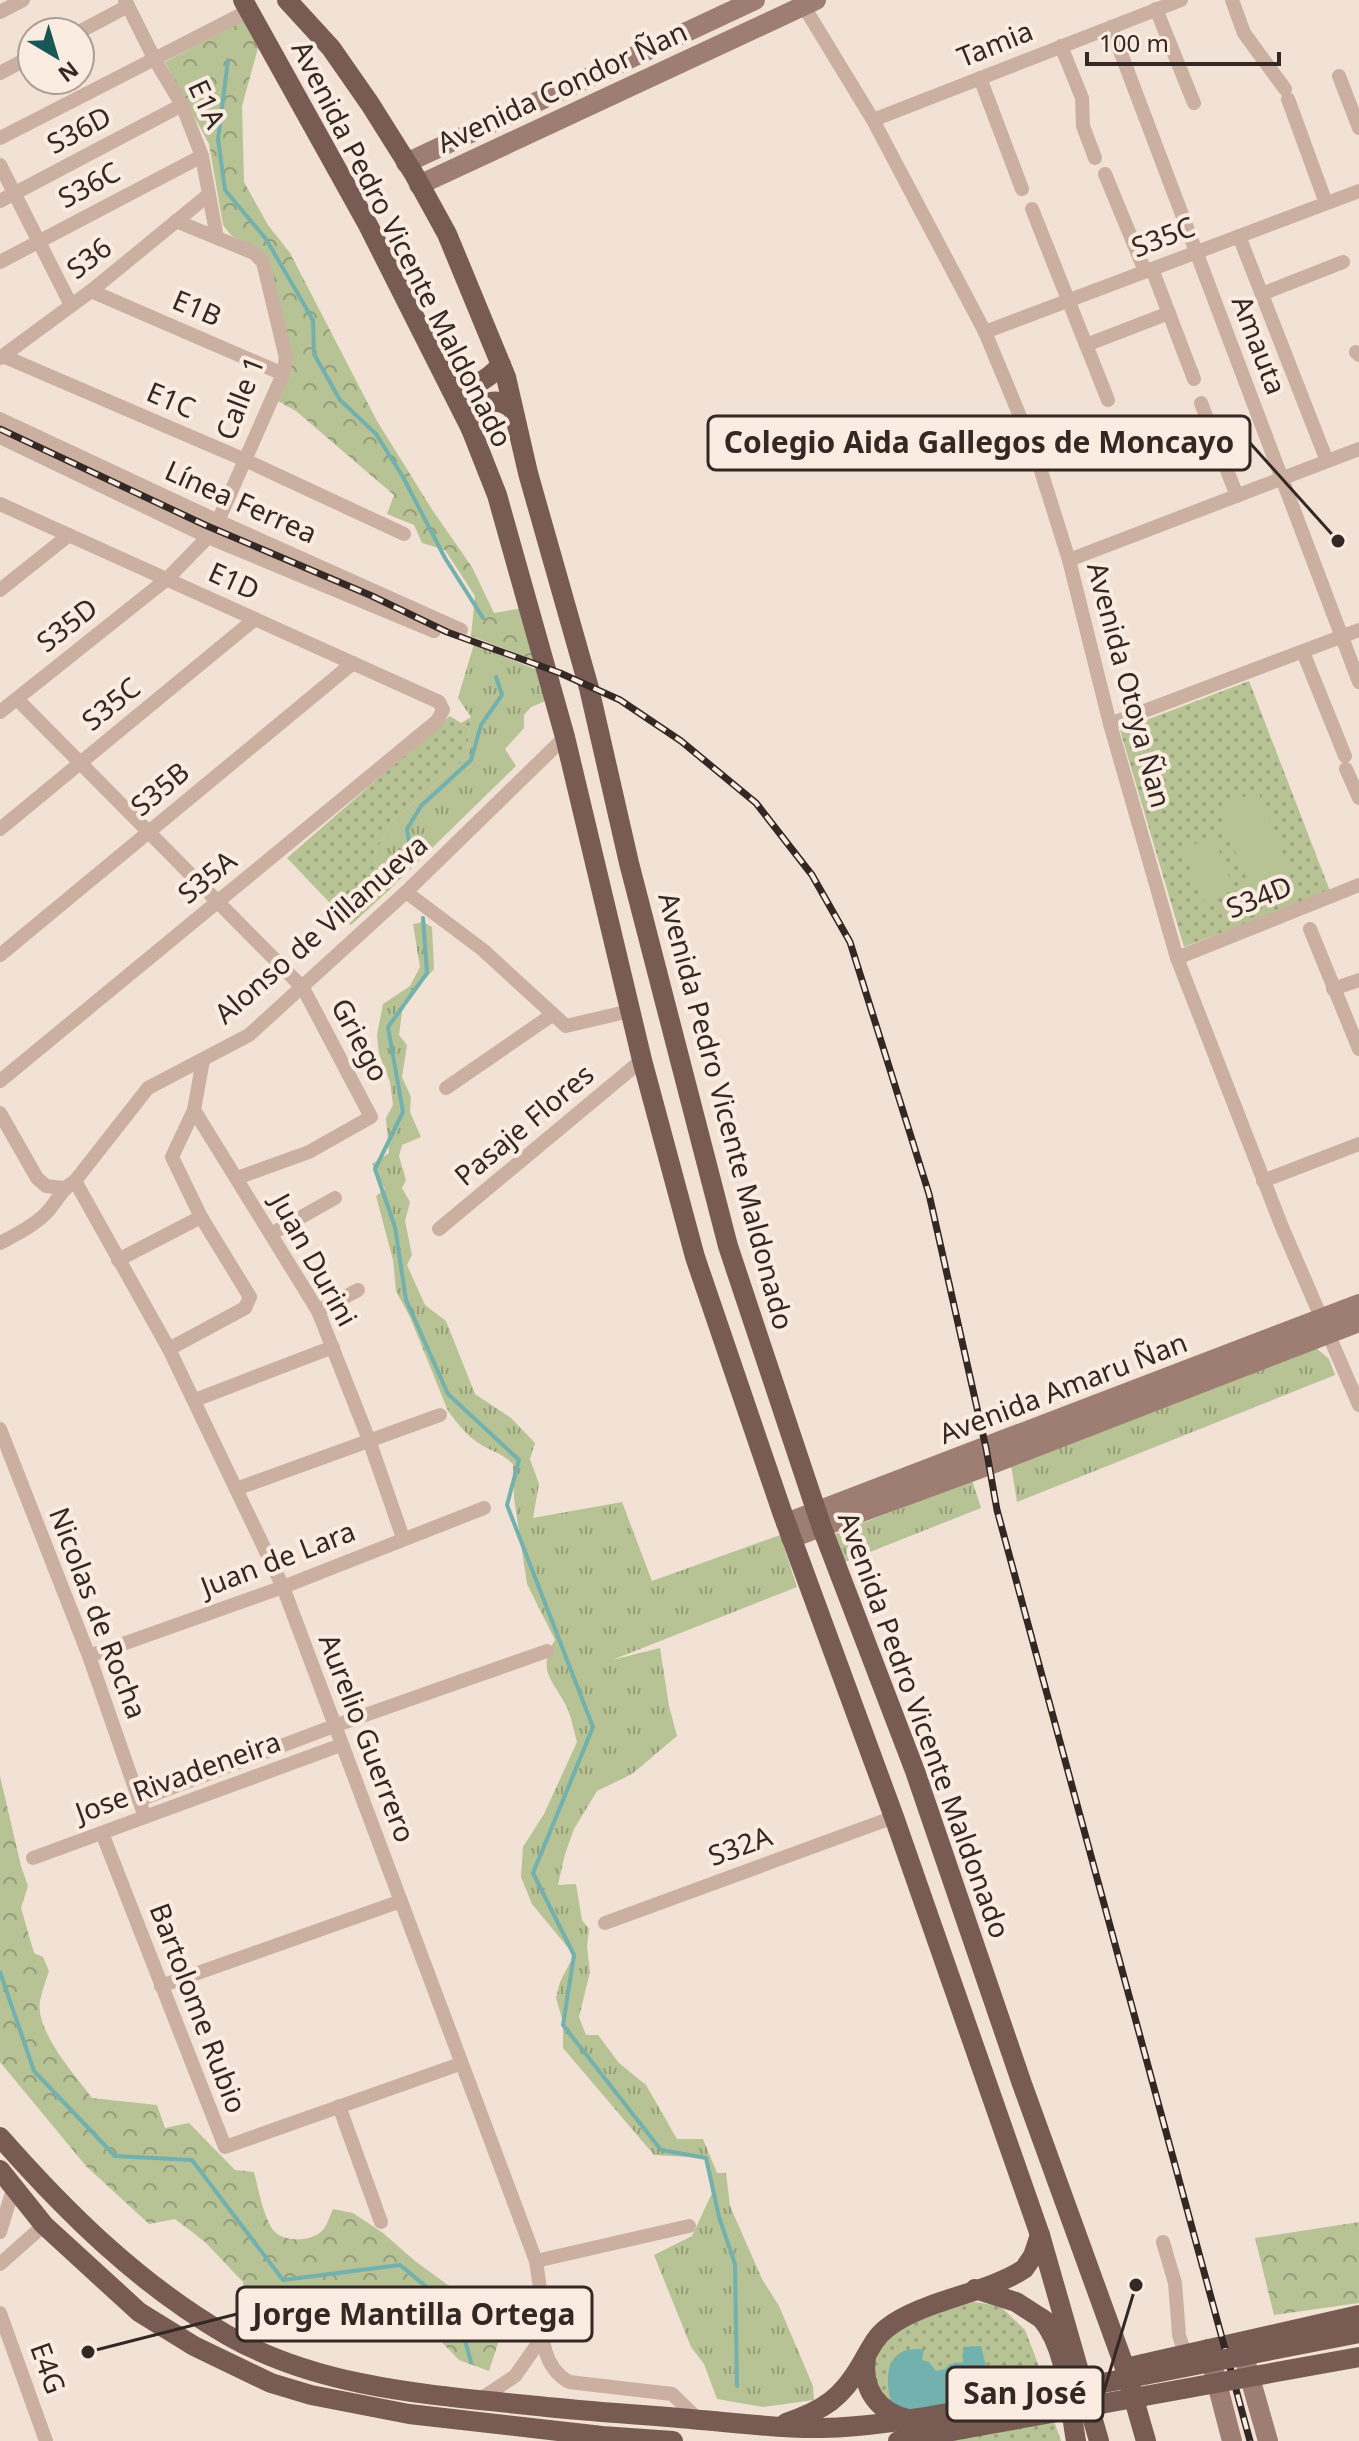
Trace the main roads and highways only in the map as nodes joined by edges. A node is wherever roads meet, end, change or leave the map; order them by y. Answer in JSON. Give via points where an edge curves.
{"nodes":[{"id":1,"x":287,"y":0,"type":"edge"},
{"id":2,"x":755,"y":0,"type":"edge"},
{"id":3,"x":806,"y":2,"type":"edge"},
{"id":4,"x":246,"y":5,"type":"edge"},
{"id":5,"x":406,"y":163,"type":"junction"},
{"id":6,"x":419,"y":185,"type":"junction"},
{"id":7,"x":501,"y":365,"type":"junction"},
{"id":8,"x":450,"y":387,"type":"junction"},
{"id":9,"x":513,"y":409,"type":"junction"},
{"id":10,"x":471,"y":429,"type":"junction"},
{"id":11,"x":1359,"y":1304,"type":"edge"},
{"id":12,"x":1359,"y":1322,"type":"edge"},
{"id":13,"x":1325,"y":1325,"type":"junction"},
{"id":14,"x":820,"y":1520,"type":"junction"},
{"id":15,"x":789,"y":1530,"type":"junction"},
{"id":16,"x":0,"y":2137,"type":"edge"},
{"id":17,"x":7,"y":2178,"type":"edge"},
{"id":18,"x":1040,"y":2235,"type":"junction"},
{"id":19,"x":975,"y":2289,"type":"junction"},
{"id":20,"x":1359,"y":2315,"type":"edge"},
{"id":21,"x":1041,"y":2318,"type":"junction"},
{"id":22,"x":1359,"y":2333,"type":"edge"},
{"id":23,"x":1239,"y":2341,"type":"junction"},
{"id":24,"x":1208,"y":2349,"type":"junction"},
{"id":25,"x":1075,"y":2350,"type":"junction"},
{"id":26,"x":867,"y":2354,"type":"junction"},
{"id":27,"x":1359,"y":2357,"type":"edge"},
{"id":28,"x":1359,"y":2367,"type":"edge"},
{"id":29,"x":1125,"y":2368,"type":"junction"},
{"id":30,"x":1253,"y":2385,"type":"junction"},
{"id":31,"x":1219,"y":2391,"type":"junction"},
{"id":32,"x":1136,"y":2406,"type":"junction"},
{"id":33,"x":962,"y":2420,"type":"junction"},
{"id":34,"x":775,"y":2427,"type":"junction"},
{"id":35,"x":909,"y":2435,"type":"edge"},
{"id":36,"x":560,"y":2436,"type":"edge"},
{"id":37,"x":1094,"y":2436,"type":"edge"},
{"id":38,"x":673,"y":2441,"type":"edge"},
{"id":39,"x":1076,"y":2441,"type":"edge"},
{"id":40,"x":1146,"y":2441,"type":"edge"},
{"id":41,"x":1232,"y":2441,"type":"edge"},
{"id":42,"x":1268,"y":2441,"type":"edge"}],
"edges":[{"from":1,"to":5,"type":"main road","name":"Avenida Pedro Vicente Maldonado","via":[[331,48]]},
{"from":2,"to":5,"type":"main road","name":"Avenida Condor Ñan"},
{"from":3,"to":6,"type":"main road","name":"Avenida Condor Ñan"},
{"from":4,"to":8,"type":"main road","name":"Avenida Pedro Vicente Maldonado"},
{"from":5,"to":6,"type":"main road","name":"Avenida Pedro Vicente Maldonado"},
{"from":6,"to":7,"type":"main road","name":"Avenida Pedro Vicente Maldonado","via":[[447,234]]},
{"from":7,"to":8,"type":"main road","via":[[477,385]]},
{"from":7,"to":9,"type":"main road","name":"Avenida Pedro Vicente Maldonado"},
{"from":8,"to":10,"type":"main road","name":"Avenida Pedro Vicente Maldonado"},
{"from":9,"to":10,"type":"main road","via":[[499,402],[485,404],[475,413]]},
{"from":9,"to":14,"type":"main road","name":"Avenida Pedro Vicente Maldonado","via":[[589,688],[728,1246]]},
{"from":10,"to":15,"type":"main road","name":"Avenida Pedro Vicente Maldonado","via":[[515,553],[565,737],[695,1257]]},
{"from":11,"to":13,"type":"main road","name":"Avenida Amaru Ñan"},
{"from":12,"to":13,"type":"main road","name":"Avenida Amaru Ñan"},
{"from":13,"to":14,"type":"main road","name":"Avenida Amaru Ñan"},
{"from":14,"to":15,"type":"main road","name":"Avenida Amaru Ñan"},
{"from":14,"to":29,"type":"main road","name":"Avenida Pedro Vicente Maldonado","via":[[915,1771]]},
{"from":15,"to":18,"type":"main road","name":"Avenida Pedro Vicente Maldonado"},
{"from":16,"to":34,"type":"main road","via":[[108,2250],[169,2297],[261,2352],[360,2383],[587,2412]]},
{"from":17,"to":36,"type":"main road","via":[[44,2225],[139,2312],[271,2383],[409,2414]]},
{"from":18,"to":19,"type":"main road","via":[[1024,2269]]},
{"from":18,"to":25,"type":"main road","name":"Avenida Pedro Vicente Maldonado"},
{"from":19,"to":21,"type":"main road","via":[[1016,2302]]},
{"from":19,"to":26,"type":"main road","via":[[898,2320]]},
{"from":20,"to":23,"type":"main road"},
{"from":21,"to":25,"type":"main road"},
{"from":21,"to":39,"type":"main road","via":[[1058,2346]]},
{"from":22,"to":33,"type":"main road","bridge":true},
{"from":23,"to":24,"type":"main road"},
{"from":23,"to":30,"type":"main road"},
{"from":24,"to":29,"type":"main road"},
{"from":24,"to":31,"type":"main road"},
{"from":25,"to":37,"type":"main road","name":"Avenida Pedro Vicente Maldonado"},
{"from":26,"to":34,"type":"main road","via":[[834,2401]]},
{"from":26,"to":35,"type":"main road","via":[[865,2375],[872,2396]]},
{"from":27,"to":33,"type":"main road","bridge":true},
{"from":28,"to":30,"type":"main road"},
{"from":29,"to":32,"type":"main road","name":"Avenida Pedro Vicente Maldonado"},
{"from":30,"to":31,"type":"main road"},
{"from":30,"to":42,"type":"main road"},
{"from":31,"to":32,"type":"main road"},
{"from":31,"to":41,"type":"main road"},
{"from":32,"to":40,"type":"main road","name":"Avenida Pedro Vicente Maldonado"},
{"from":33,"to":35,"type":"main road"},
{"from":34,"to":35,"type":"main road","via":[[866,2426]]},
{"from":36,"to":38,"type":"main road"}]}
